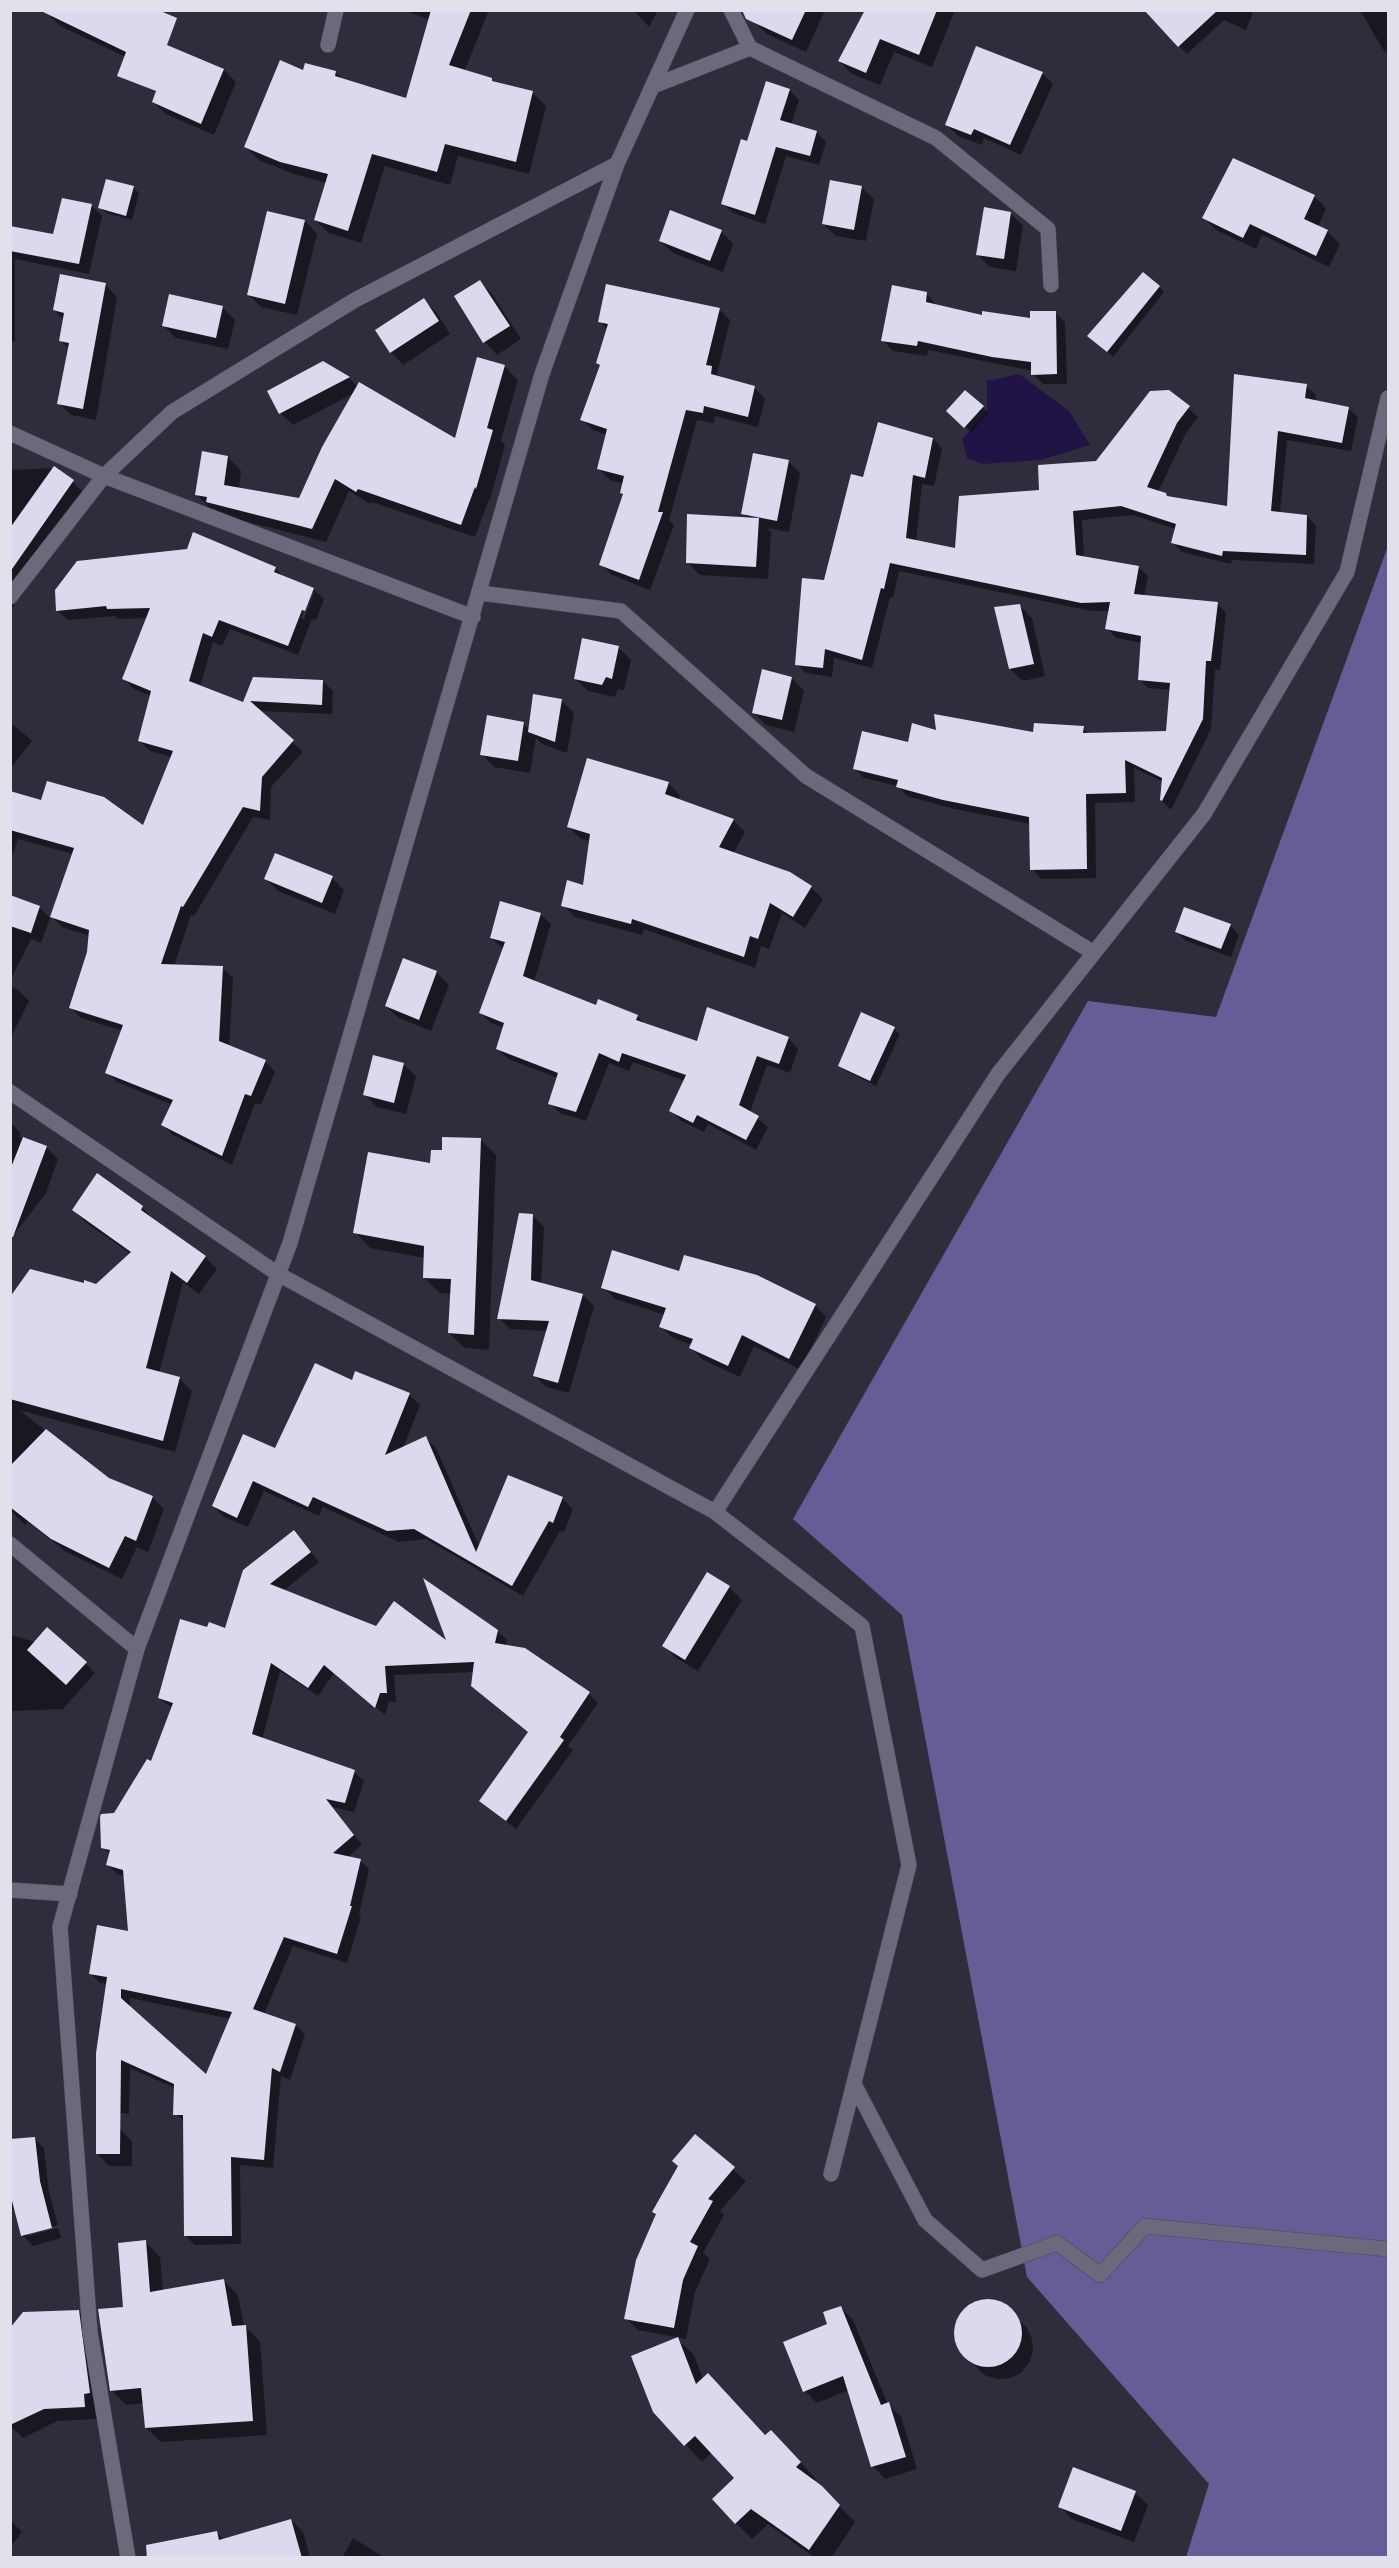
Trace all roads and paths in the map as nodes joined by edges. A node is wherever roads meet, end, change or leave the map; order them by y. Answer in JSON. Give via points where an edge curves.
{"nodes":[{"id":1,"x":336,"y":10,"type":"edge"},
{"id":2,"x":687,"y":10,"type":"edge"},
{"id":3,"x":731,"y":10,"type":"edge"},
{"id":4,"x":327,"y":45,"type":"dead end"},
{"id":5,"x":750,"y":48,"type":"junction"},
{"id":6,"x":653,"y":86,"type":"junction"},
{"id":7,"x":617,"y":164,"type":"junction"},
{"id":8,"x":1051,"y":285,"type":"dead end"},
{"id":9,"x":1389,"y":398,"type":"edge"},
{"id":10,"x":10,"y":433,"type":"edge"},
{"id":11,"x":104,"y":476,"type":"junction"},
{"id":12,"x":480,"y":593,"type":"junction"},
{"id":13,"x":10,"y":597,"type":"edge"},
{"id":14,"x":473,"y":617,"type":"junction"},
{"id":15,"x":1094,"y":953,"type":"junction"},
{"id":16,"x":10,"y":1092,"type":"edge"},
{"id":17,"x":278,"y":1274,"type":"junction"},
{"id":18,"x":715,"y":1512,"type":"junction"},
{"id":19,"x":10,"y":1544,"type":"edge"},
{"id":20,"x":137,"y":1649,"type":"junction"},
{"id":21,"x":10,"y":1890,"type":"edge"},
{"id":22,"x":70,"y":1894,"type":"junction"},
{"id":23,"x":854,"y":2084,"type":"junction"},
{"id":24,"x":831,"y":2174,"type":"dead end"},
{"id":25,"x":1389,"y":2249,"type":"edge"},
{"id":26,"x":128,"y":2558,"type":"edge"}],
"edges":[{"from":1,"to":4,"type":"street"},
{"from":2,"to":6,"type":"street"},
{"from":3,"to":5,"type":"street"},
{"from":5,"to":6,"type":"street"},
{"from":5,"to":8,"type":"street","via":[[936,138],[1048,229]]},
{"from":6,"to":7,"type":"street"},
{"from":7,"to":11,"type":"street","via":[[345,307],[172,412]]},
{"from":7,"to":12,"type":"street","via":[[542,374]]},
{"from":9,"to":15,"type":"street","via":[[1347,572],[1204,814]]},
{"from":10,"to":11,"type":"street"},
{"from":11,"to":13,"type":"street"},
{"from":11,"to":14,"type":"street"},
{"from":12,"to":14,"type":"street"},
{"from":12,"to":15,"type":"street","via":[[621,611],[806,776]]},
{"from":14,"to":17,"type":"street"},
{"from":15,"to":18,"type":"street","via":[[998,1074]]},
{"from":16,"to":17,"type":"street"},
{"from":17,"to":18,"type":"street"},
{"from":17,"to":20,"type":"street"},
{"from":18,"to":23,"type":"street","via":[[862,1626],[909,1865]]},
{"from":19,"to":20,"type":"street"},
{"from":20,"to":22,"type":"street"},
{"from":21,"to":22,"type":"street"},
{"from":22,"to":26,"type":"street","via":[[60,1927],[90,2332]]},
{"from":23,"to":24,"type":"street"},
{"from":23,"to":25,"type":"street","via":[[924,2220],[982,2270],[1056,2243],[1100,2275],[1145,2226]]}]}
